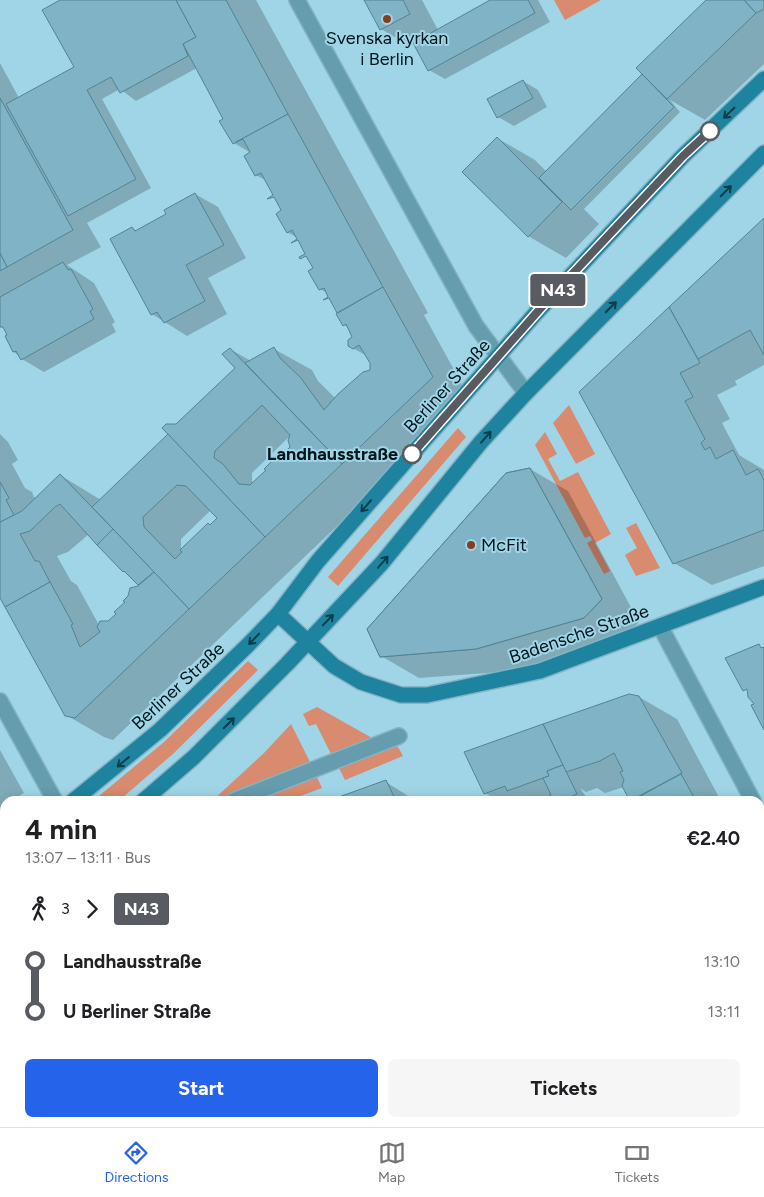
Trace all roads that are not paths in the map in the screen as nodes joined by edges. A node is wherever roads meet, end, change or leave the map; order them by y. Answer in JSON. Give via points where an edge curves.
{"nodes":[{"id":1,"x":297,"y":0,"type":"edge"},
{"id":2,"x":764,"y":79,"type":"edge"},
{"id":3,"x":764,"y":153,"type":"edge"},
{"id":4,"x":498,"y":357,"type":"junction"},
{"id":5,"x":526,"y":393,"type":"junction"},
{"id":6,"x":764,"y":587,"type":"edge"},
{"id":7,"x":278,"y":614,"type":"junction"},
{"id":8,"x":660,"y":626,"type":"junction"},
{"id":9,"x":307,"y":642,"type":"junction"},
{"id":10,"x":0,"y":701,"type":"edge"},
{"id":11,"x":399,"y":736,"type":"dead end"},
{"id":12,"x":52,"y":796,"type":"edge"},
{"id":13,"x":79,"y":796,"type":"edge"},
{"id":14,"x":149,"y":796,"type":"edge"},
{"id":15,"x":246,"y":796,"type":"edge"},
{"id":16,"x":751,"y":796,"type":"edge"}],
"edges":[{"from":1,"to":4,"type":"street","via":[[476,326]]},
{"from":2,"to":4,"type":"main road","name":"Berliner Straße","one_way":true,"via":[[683,156]]},
{"from":5,"to":3,"type":"main road","one_way":true},
{"from":4,"to":5,"type":"street"},
{"from":4,"to":7,"type":"main road","name":"Berliner Straße","one_way":true,"via":[[318,560]]},
{"from":9,"to":5,"type":"main road","one_way":true,"via":[[382,564],[481,442]]},
{"from":6,"to":8,"type":"main road","name":"Badensche Straße"},
{"from":7,"to":9,"type":"main road","name":"Badensche Straße"},
{"from":7,"to":13,"type":"main road","name":"Berliner Straße","one_way":true,"via":[[160,730]]},
{"from":8,"to":9,"type":"main road","name":"Badensche Straße","via":[[540,671],[427,695],[401,695],[369,686],[334,666]]},
{"from":8,"to":16,"type":"street"},
{"from":14,"to":9,"type":"main road","one_way":true,"via":[[194,757]]},
{"from":10,"to":12,"type":"street"},
{"from":11,"to":15,"type":"street"}]}
